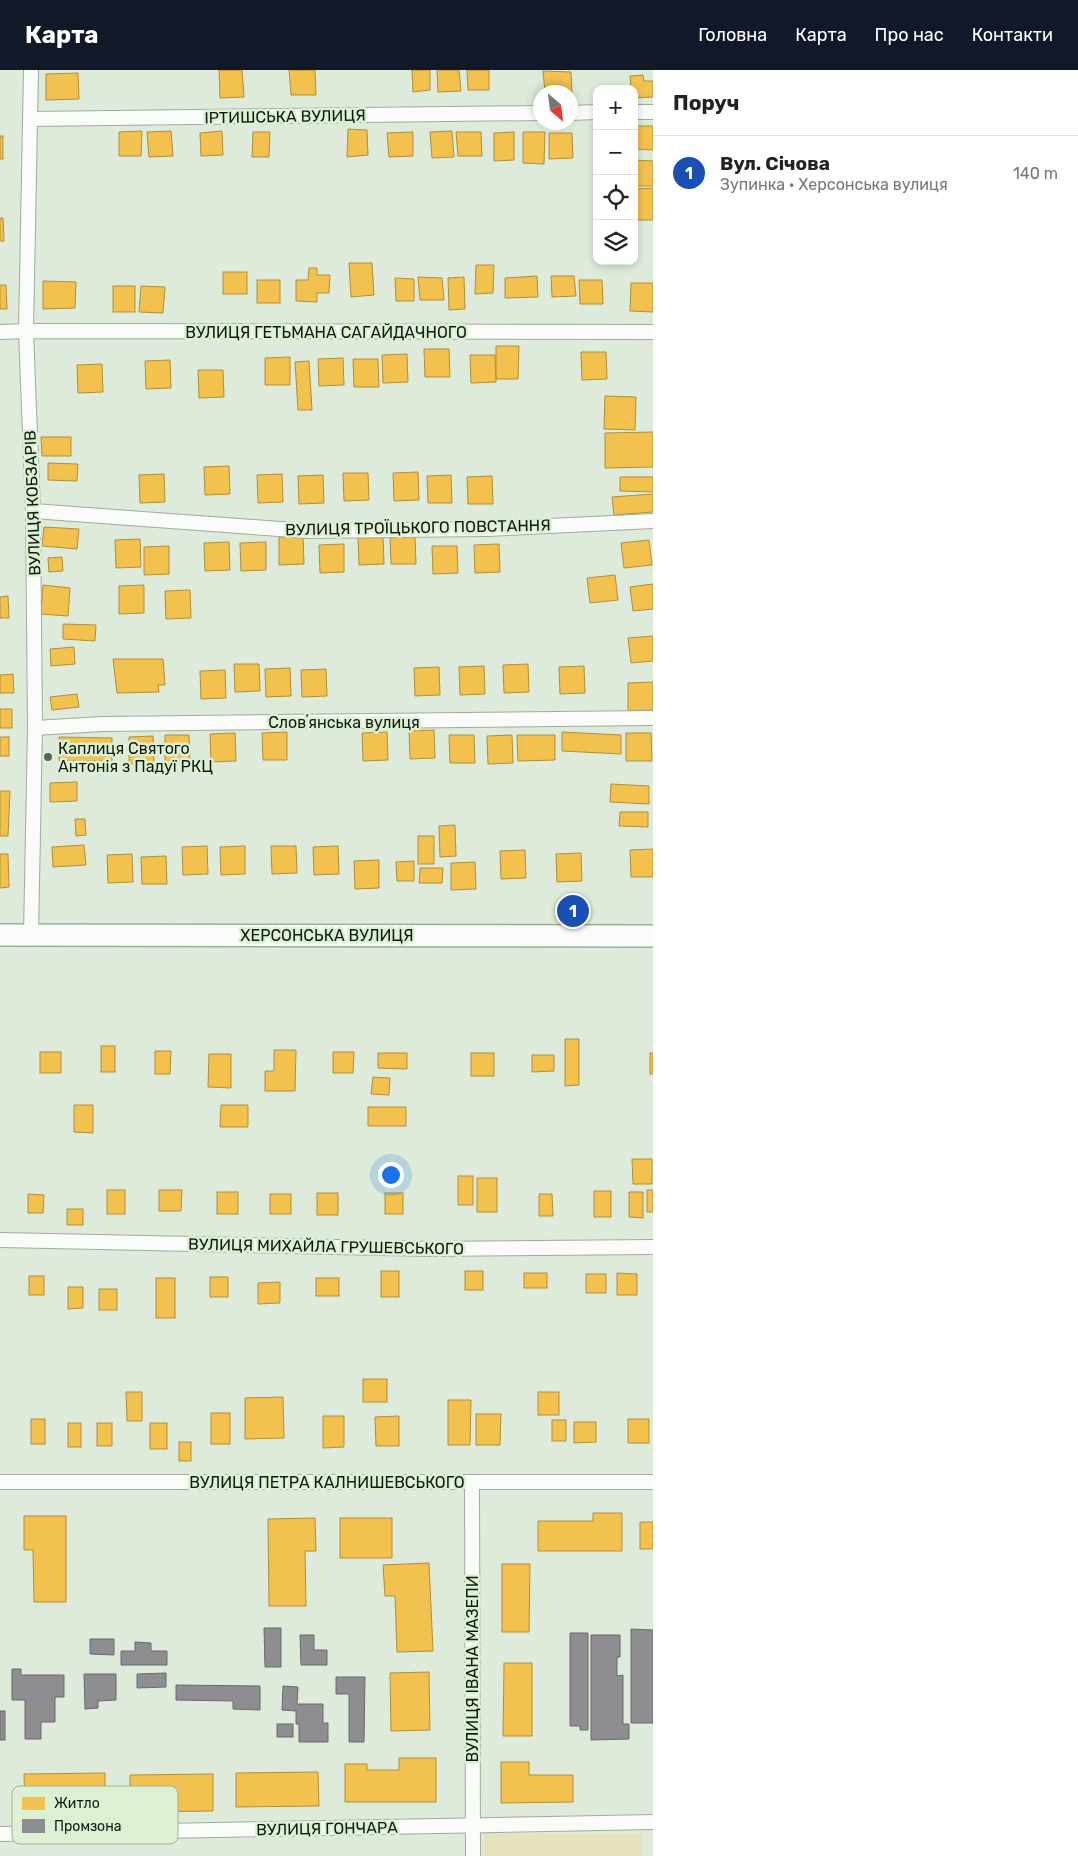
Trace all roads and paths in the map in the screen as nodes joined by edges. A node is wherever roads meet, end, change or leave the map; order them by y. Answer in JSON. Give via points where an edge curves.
{"nodes":[{"id":1,"x":31,"y":70,"type":"edge"},
{"id":2,"x":578,"y":112,"type":"edge"},
{"id":3,"x":593,"y":112,"type":"edge"},
{"id":4,"x":638,"y":112,"type":"edge"},
{"id":5,"x":653,"y":112,"type":"edge"},
{"id":6,"x":533,"y":113,"type":"edge"},
{"id":7,"x":30,"y":119,"type":"junction"},
{"id":8,"x":26,"y":331,"type":"junction"},
{"id":9,"x":0,"y":332,"type":"edge"},
{"id":10,"x":653,"y":332,"type":"edge"},
{"id":11,"x":33,"y":511,"type":"junction"},
{"id":12,"x":653,"y":521,"type":"edge"},
{"id":13,"x":653,"y":718,"type":"edge"},
{"id":14,"x":35,"y":728,"type":"junction"},
{"id":15,"x":0,"y":935,"type":"edge"},
{"id":16,"x":32,"y":935,"type":"junction"},
{"id":17,"x":653,"y":936,"type":"edge"},
{"id":18,"x":0,"y":1240,"type":"edge"},
{"id":19,"x":653,"y":1247,"type":"edge"},
{"id":20,"x":0,"y":1482,"type":"edge"},
{"id":21,"x":472,"y":1482,"type":"junction"},
{"id":22,"x":653,"y":1482,"type":"edge"},
{"id":23,"x":653,"y":1822,"type":"edge"},
{"id":24,"x":473,"y":1826,"type":"junction"},
{"id":25,"x":178,"y":1831,"type":"edge"},
{"id":26,"x":473,"y":1856,"type":"edge"}],
"edges":[{"from":1,"to":7,"type":"street","name":"ВУЛИЦЯ КОБЗАРІВ"},
{"from":2,"to":3,"type":"street"},
{"from":4,"to":5,"type":"street"},
{"from":6,"to":7,"type":"street","name":"ІРТИШСЬКА ВУЛИЦЯ"},
{"from":7,"to":8,"type":"street","name":"ВУЛИЦЯ КОБЗАРІВ"},
{"from":8,"to":9,"type":"street","name":"ВУЛИЦЯ ГЕТЬМАНА САГАЙДАЧНОГО"},
{"from":8,"to":10,"type":"street","name":"ВУЛИЦЯ ГЕТЬМАНА САГАЙДАЧНОГО"},
{"from":8,"to":11,"type":"street","name":"ВУЛИЦЯ КОБЗАРІВ"},
{"from":11,"to":12,"type":"street","name":"ВУЛИЦЯ ТРОЇЦЬКОГО ПОВСТАННЯ","via":[[307,531]]},
{"from":11,"to":14,"type":"street","name":"ВУЛИЦЯ КОБЗАРІВ"},
{"from":13,"to":14,"type":"street","name":"Словʼянська вулиця","via":[[102,724]]},
{"from":14,"to":16,"type":"street","name":"ВУЛИЦЯ КОБЗАРІВ"},
{"from":15,"to":16,"type":"main road","name":"ХЕРСОНСЬКА ВУЛИЦЯ"},
{"from":16,"to":17,"type":"main road","name":"ХЕРСОНСЬКА ВУЛИЦЯ"},
{"from":18,"to":19,"type":"street","name":"ВУЛИЦЯ МИХАЙЛА ГРУШЕВСЬКОГО","via":[[430,1249]]},
{"from":20,"to":21,"type":"street","name":"ВУЛИЦЯ ПЕТРА КАЛНИШЕВСЬКОГО"},
{"from":21,"to":22,"type":"street","name":"ВУЛИЦЯ ПЕТРА КАЛНИШЕВСЬКОГО"},
{"from":21,"to":24,"type":"street","name":"ВУЛИЦЯ ІВАНА МАЗЕПИ"},
{"from":23,"to":24,"type":"street","name":"ВУЛИЦЯ ГОНЧАРА"},
{"from":24,"to":25,"type":"street","name":"ВУЛИЦЯ ГОНЧАРА"},
{"from":24,"to":26,"type":"street","name":"ВУЛИЦЯ ІВАНА МАЗЕПИ"}]}
